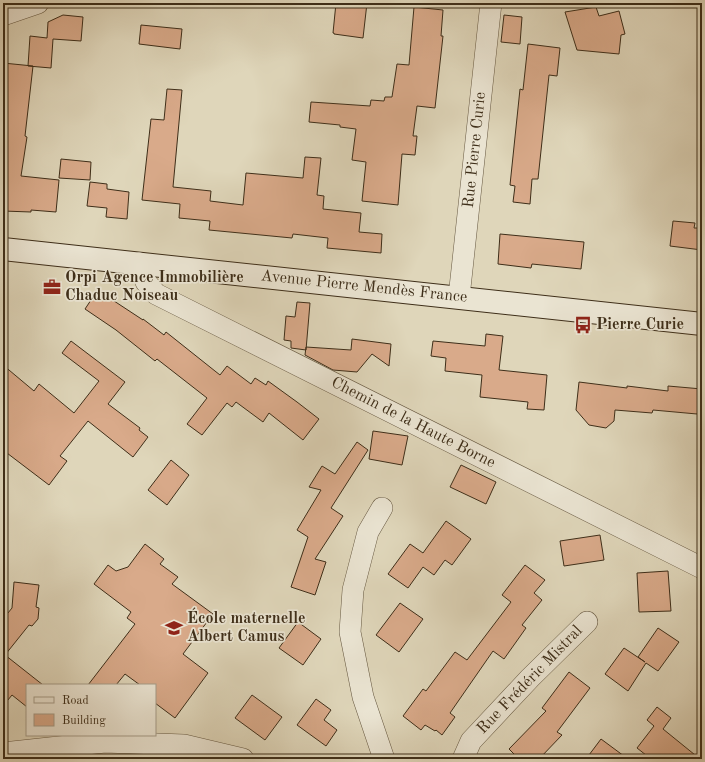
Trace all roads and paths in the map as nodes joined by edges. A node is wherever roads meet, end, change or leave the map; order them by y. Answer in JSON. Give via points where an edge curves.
{"nodes":[{"id":1,"x":38,"y":3,"type":"edge"},
{"id":2,"x":491,"y":3,"type":"edge"},
{"id":3,"x":3,"y":15,"type":"edge"},
{"id":4,"x":3,"y":249,"type":"edge"},
{"id":5,"x":139,"y":263,"type":"junction"},
{"id":6,"x":459,"y":297,"type":"junction"},
{"id":7,"x":702,"y":324,"type":"edge"},
{"id":8,"x":382,"y":508,"type":"dead end"},
{"id":9,"x":702,"y":568,"type":"edge"},
{"id":10,"x":587,"y":622,"type":"dead end"},
{"id":11,"x":3,"y":753,"type":"edge"},
{"id":12,"x":242,"y":759,"type":"edge"},
{"id":13,"x":384,"y":759,"type":"edge"},
{"id":14,"x":463,"y":759,"type":"edge"}],
"edges":[{"from":1,"to":3,"type":"street"},
{"from":2,"to":6,"type":"street","name":"Rue Pierre Curie"},
{"from":4,"to":5,"type":"main road","name":"Avenue Pierre Mendès France"},
{"from":5,"to":6,"type":"main road","name":"Avenue Pierre Mendès France"},
{"from":5,"to":9,"type":"street","name":"Chemin de la Haute Borne","via":[[146,282],[156,294]]},
{"from":6,"to":7,"type":"main road","name":"Avenue Pierre Mendès France"},
{"from":8,"to":13,"type":"street","via":[[368,532],[354,590],[350,632],[363,697]]},
{"from":10,"to":14,"type":"street","name":"Rue Frédéric Mistral","via":[[471,741]]},
{"from":11,"to":12,"type":"street","via":[[105,742],[184,745]]}]}
